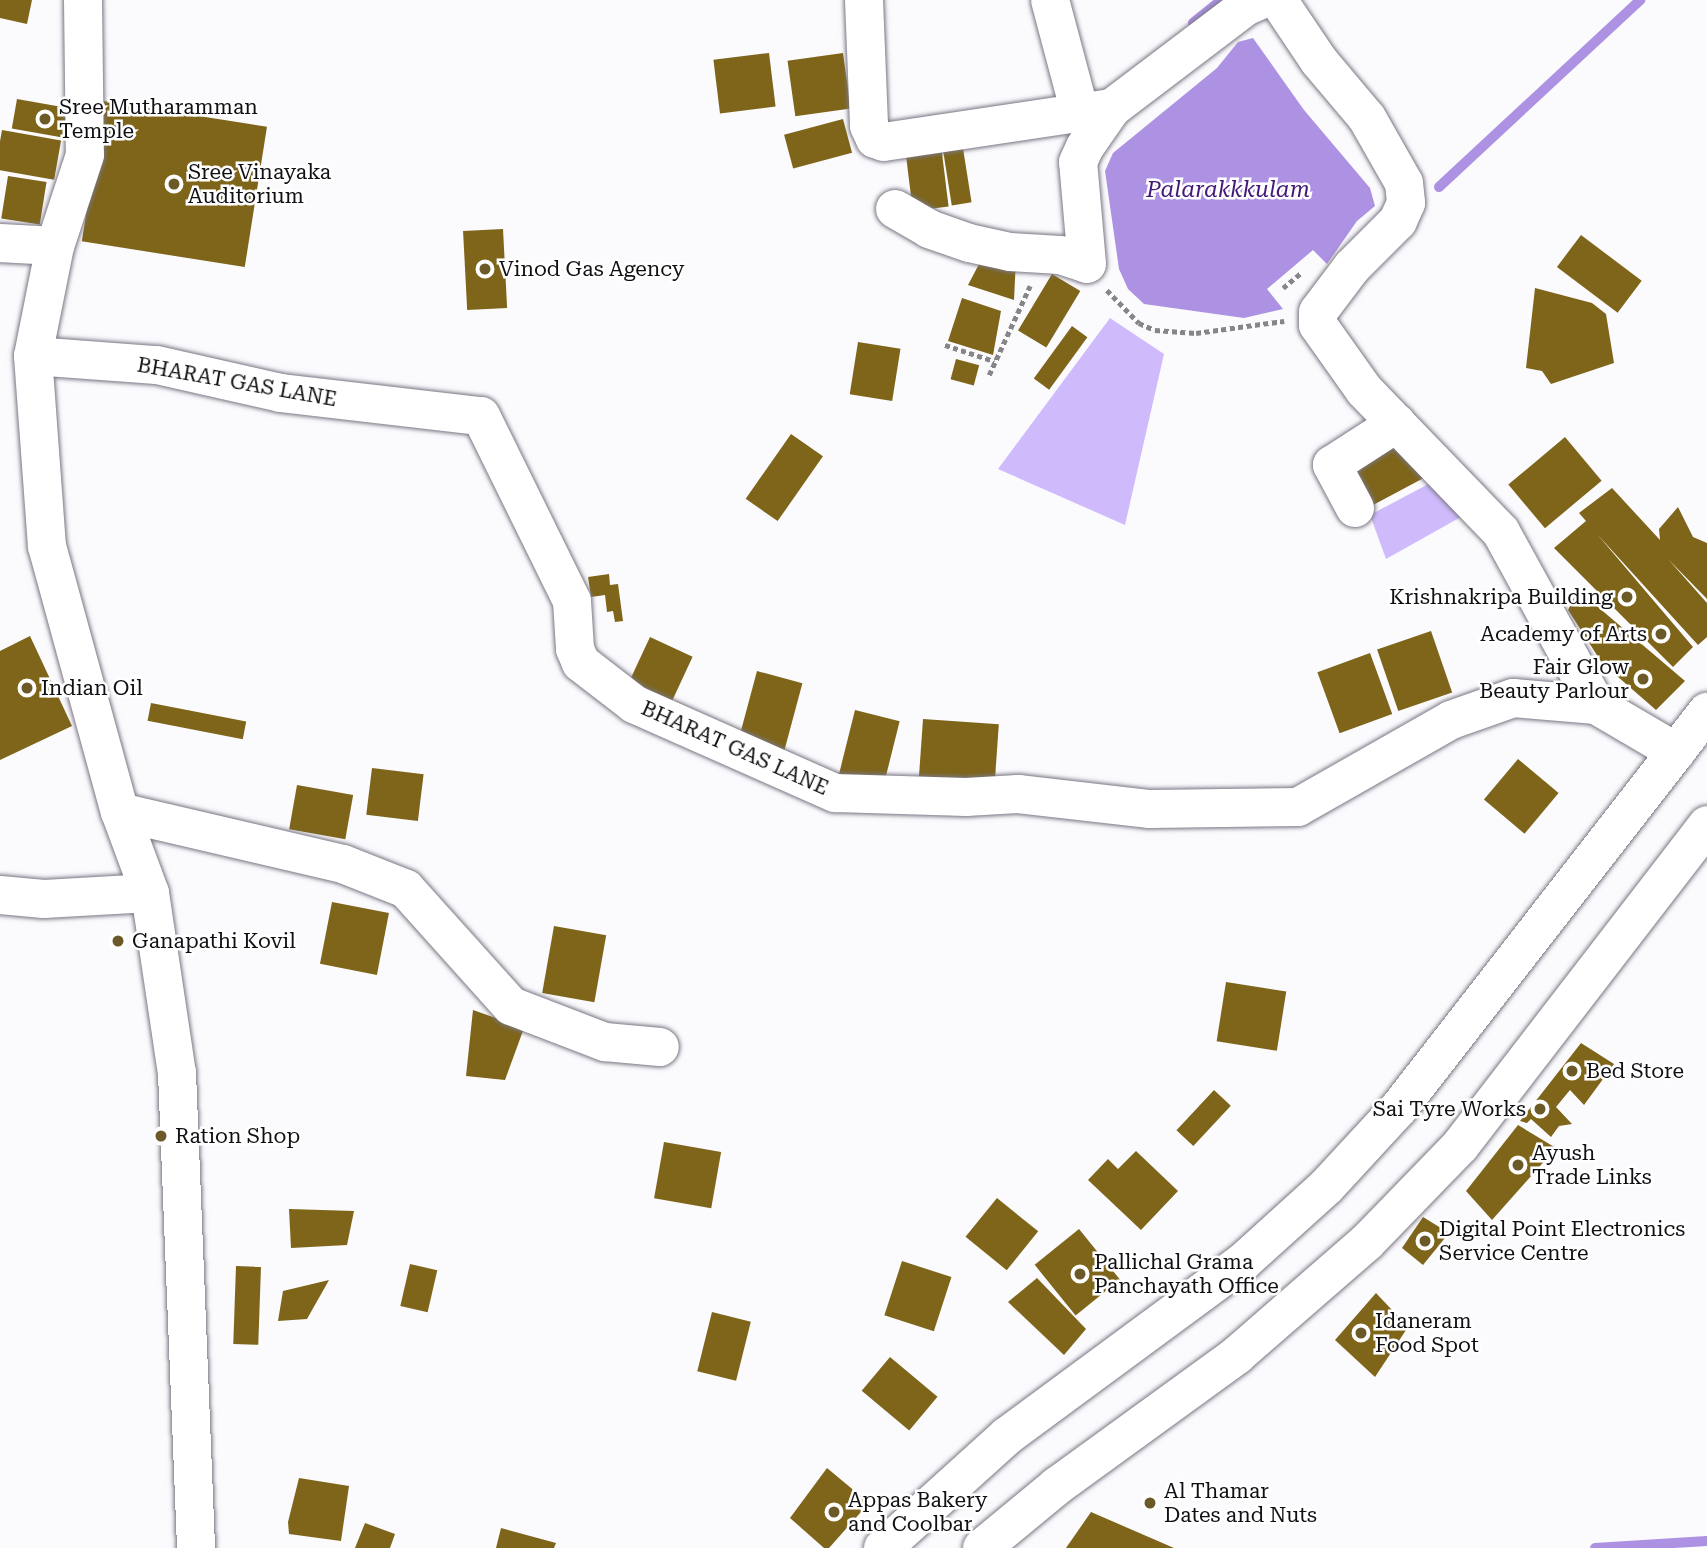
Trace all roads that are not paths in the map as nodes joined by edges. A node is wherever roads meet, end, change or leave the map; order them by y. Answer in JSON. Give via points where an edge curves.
{"nodes":[{"id":1,"x":83,"y":0,"type":"edge"},
{"id":2,"x":863,"y":0,"type":"edge"},
{"id":3,"x":1050,"y":0,"type":"edge"},
{"id":4,"x":1271,"y":1,"type":"edge"},
{"id":5,"x":1096,"y":111,"type":"junction"},
{"id":6,"x":895,"y":209,"type":"dead end"},
{"id":7,"x":0,"y":243,"type":"edge"},
{"id":8,"x":55,"y":246,"type":"junction"},
{"id":9,"x":33,"y":356,"type":"junction"},
{"id":10,"x":1397,"y":423,"type":"junction"},
{"id":11,"x":1355,"y":508,"type":"dead end"},
{"id":12,"x":1596,"y":705,"type":"junction"},
{"id":13,"x":1707,"y":712,"type":"edge"},
{"id":14,"x":1676,"y":751,"type":"junction"},
{"id":15,"x":120,"y":812,"type":"junction"},
{"id":16,"x":1707,"y":825,"type":"edge"},
{"id":17,"x":150,"y":893,"type":"junction"},
{"id":18,"x":0,"y":895,"type":"edge"},
{"id":19,"x":660,"y":1046,"type":"dead end"},
{"id":20,"x":195,"y":1548,"type":"edge"},
{"id":21,"x":883,"y":1548,"type":"edge"},
{"id":22,"x":982,"y":1548,"type":"edge"}],
"edges":[{"from":1,"to":8,"type":"street","via":[[85,155]]},
{"from":2,"to":5,"type":"street","via":[[869,126],[875,139],[884,142]]},
{"from":3,"to":5,"type":"street"},
{"from":4,"to":5,"type":"street","via":[[1245,7]]},
{"from":4,"to":10,"type":"street","via":[[1367,118],[1404,183],[1406,203],[1398,221],[1352,267],[1316,317],[1364,390]]},
{"from":5,"to":6,"type":"street","via":[[1078,162],[1077,253],[1010,252],[969,243],[929,229]]},
{"from":7,"to":8,"type":"street"},
{"from":8,"to":9,"type":"street"},
{"from":9,"to":12,"type":"street","name":"BHARAT GAS LANE","via":[[157,365],[281,393],[481,416],[572,601],[575,649],[581,663],[634,704],[835,793],[1018,794],[1150,810],[1298,807],[1451,720],[1513,698]]},
{"from":9,"to":15,"type":"street","via":[[47,546]]},
{"from":10,"to":11,"type":"street","via":[[1332,464]]},
{"from":10,"to":12,"type":"street","via":[[1501,532]]},
{"from":12,"to":14,"type":"street"},
{"from":13,"to":14,"type":"street"},
{"from":14,"to":21,"type":"street","via":[[1399,1108],[1326,1187],[1243,1262],[1007,1436]]},
{"from":15,"to":17,"type":"street"},
{"from":15,"to":19,"type":"street","via":[[343,864],[406,889],[511,1006],[605,1042]]},
{"from":16,"to":22,"type":"street","via":[[1460,1146],[1367,1242],[1237,1355],[1057,1486]]},
{"from":17,"to":18,"type":"street","via":[[44,898]]},
{"from":17,"to":20,"type":"street","via":[[177,1073]]}]}
